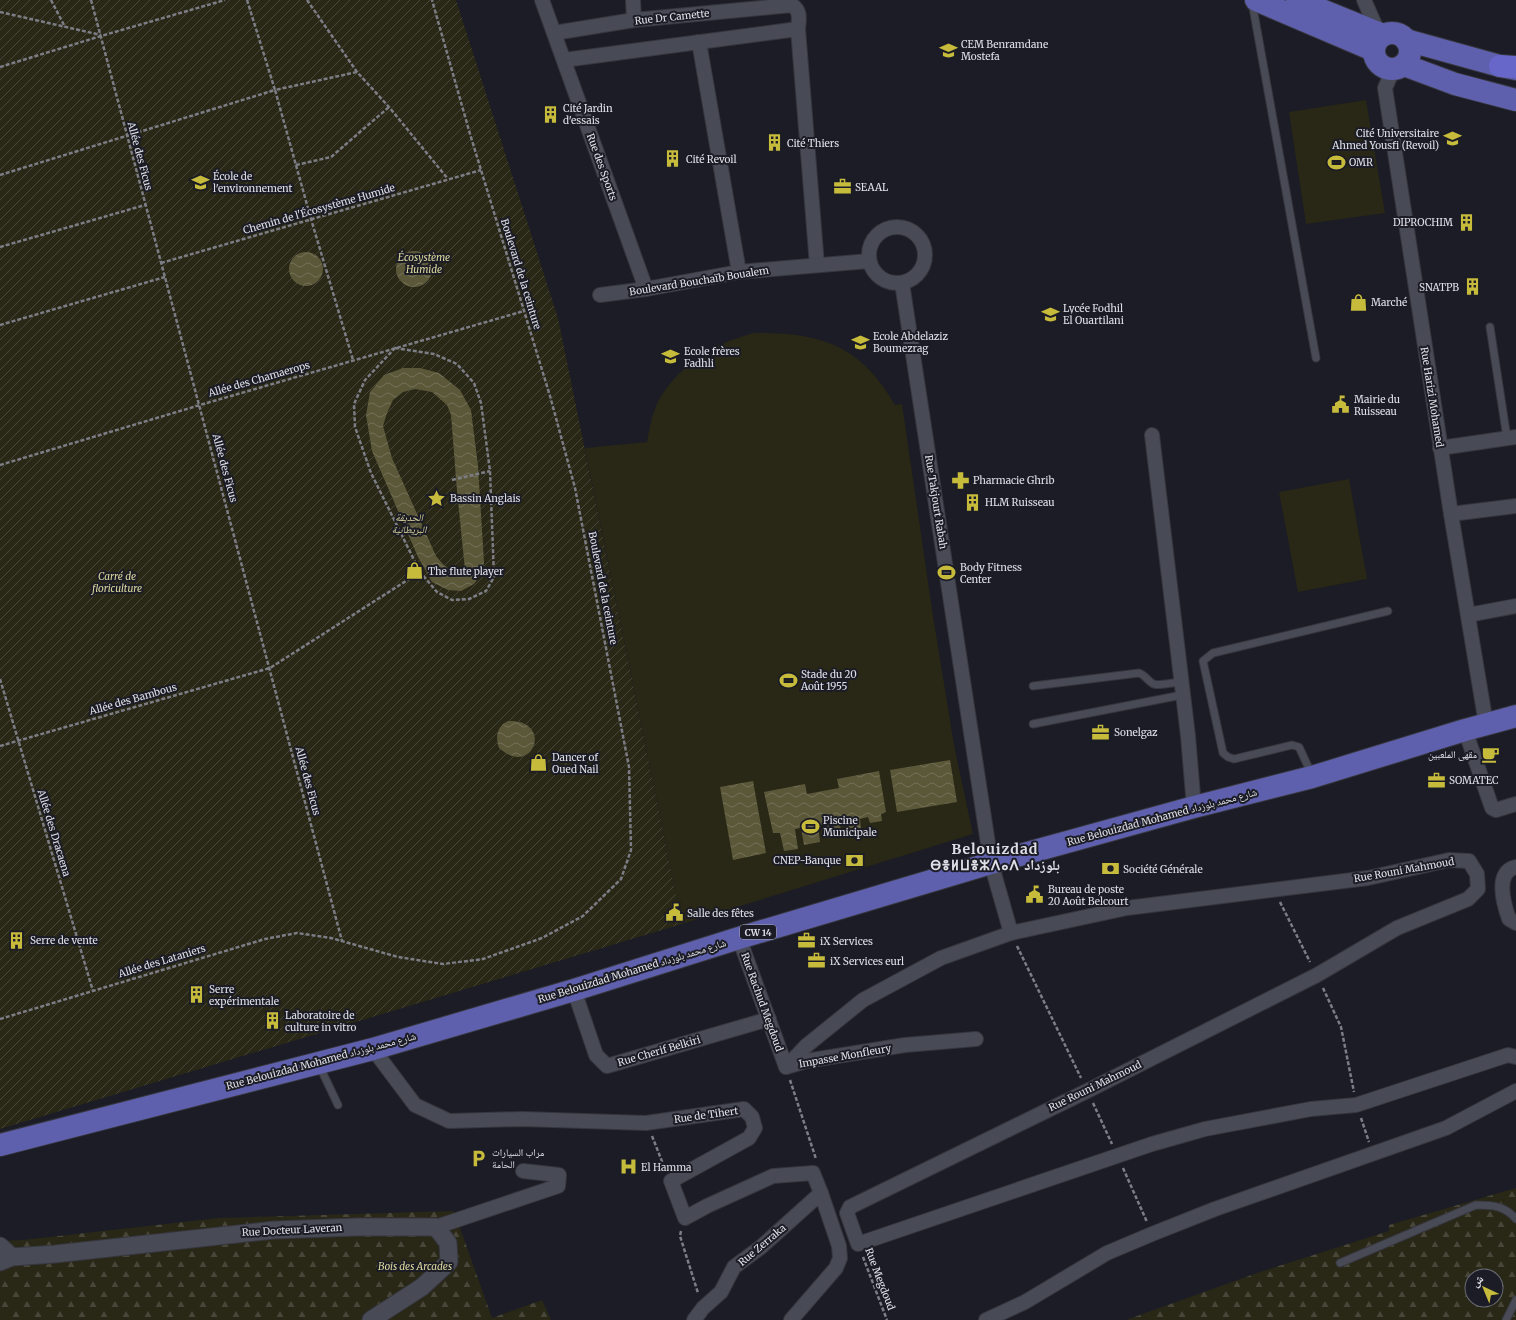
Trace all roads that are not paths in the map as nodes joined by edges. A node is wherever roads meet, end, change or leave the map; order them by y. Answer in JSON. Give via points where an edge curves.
{"nodes":[{"id":1,"x":542,"y":0,"type":"edge"},
{"id":2,"x":633,"y":0,"type":"edge"},
{"id":3,"x":1251,"y":0,"type":"edge"},
{"id":4,"x":1256,"y":0,"type":"edge"},
{"id":5,"x":1297,"y":0,"type":"edge"},
{"id":6,"x":1364,"y":0,"type":"edge"},
{"id":7,"x":634,"y":20,"type":"junction"},
{"id":8,"x":798,"y":29,"type":"junction"},
{"id":9,"x":554,"y":33,"type":"junction"},
{"id":10,"x":1378,"y":40,"type":"junction"},
{"id":11,"x":1406,"y":40,"type":"junction"},
{"id":12,"x":699,"y":42,"type":"junction"},
{"id":13,"x":564,"y":60,"type":"junction"},
{"id":14,"x":1399,"y":67,"type":"junction"},
{"id":15,"x":1511,"y":67,"type":"edge"},
{"id":16,"x":1516,"y":100,"type":"edge"},
{"id":17,"x":869,"y":261,"type":"junction"},
{"id":18,"x":817,"y":265,"type":"junction"},
{"id":19,"x":739,"y":272,"type":"junction"},
{"id":20,"x":902,"y":283,"type":"junction"},
{"id":21,"x":646,"y":289,"type":"junction"},
{"id":22,"x":600,"y":295,"type":"dead end"},
{"id":23,"x":1490,"y":327,"type":"dead end"},
{"id":24,"x":1316,"y":358,"type":"dead end"},
{"id":25,"x":1152,"y":435,"type":"dead end"},
{"id":26,"x":1512,"y":437,"type":"edge"},
{"id":27,"x":1440,"y":448,"type":"junction"},
{"id":28,"x":1516,"y":506,"type":"edge"},
{"id":29,"x":1450,"y":514,"type":"junction"},
{"id":30,"x":1516,"y":606,"type":"edge"},
{"id":31,"x":1388,"y":611,"type":"dead end"},
{"id":32,"x":1468,"y":615,"type":"junction"},
{"id":33,"x":1033,"y":686,"type":"dead end"},
{"id":34,"x":1182,"y":688,"type":"junction"},
{"id":35,"x":1516,"y":716,"type":"edge"},
{"id":36,"x":1034,"y":724,"type":"dead end"},
{"id":37,"x":1486,"y":724,"type":"junction"},
{"id":38,"x":1465,"y":730,"type":"junction"},
{"id":39,"x":1312,"y":777,"type":"junction"},
{"id":40,"x":1516,"y":804,"type":"edge"},
{"id":41,"x":1194,"y":807,"type":"junction"},
{"id":42,"x":990,"y":863,"type":"junction"},
{"id":43,"x":1516,"y":867,"type":"edge"},
{"id":44,"x":1516,"y":923,"type":"edge"},
{"id":45,"x":1010,"y":933,"type":"junction"},
{"id":46,"x":739,"y":938,"type":"junction"},
{"id":47,"x":574,"y":990,"type":"junction"},
{"id":48,"x":769,"y":1019,"type":"junction"},
{"id":49,"x":976,"y":1039,"type":"dead end"},
{"id":50,"x":373,"y":1049,"type":"junction"},
{"id":51,"x":1516,"y":1057,"type":"edge"},
{"id":52,"x":318,"y":1063,"type":"junction"},
{"id":53,"x":786,"y":1067,"type":"junction"},
{"id":54,"x":1516,"y":1091,"type":"edge"},
{"id":55,"x":338,"y":1105,"type":"dead end"},
{"id":56,"x":0,"y":1145,"type":"edge"},
{"id":57,"x":523,"y":1170,"type":"dead end"},
{"id":58,"x":821,"y":1193,"type":"junction"},
{"id":59,"x":1516,"y":1219,"type":"edge"},
{"id":60,"x":436,"y":1226,"type":"junction"},
{"id":61,"x":4,"y":1255,"type":"edge"},
{"id":62,"x":1340,"y":1263,"type":"dead end"},
{"id":63,"x":1516,"y":1300,"type":"edge"},
{"id":64,"x":371,"y":1320,"type":"edge"},
{"id":65,"x":694,"y":1320,"type":"edge"},
{"id":66,"x":791,"y":1320,"type":"edge"},
{"id":67,"x":986,"y":1320,"type":"edge"},
{"id":68,"x":1506,"y":1320,"type":"edge"}],
"edges":[{"from":1,"to":9,"type":"street","name":"Rue des Sports"},
{"from":2,"to":7,"type":"street"},
{"from":3,"to":24,"type":"lane"},
{"from":4,"to":10,"type":"main road"},
{"from":5,"to":10,"type":"main road"},
{"from":6,"to":10,"type":"street"},
{"from":7,"to":8,"type":"street","name":"Rue Dr Camette","via":[[792,5],[799,13]]},
{"from":7,"to":9,"type":"street","name":"Rue Dr Camette"},
{"from":8,"to":12,"type":"street"},
{"from":8,"to":18,"type":"street"},
{"from":9,"to":13,"type":"street","name":"Rue des Sports"},
{"from":10,"to":11,"type":"main road","via":[[1392,33]]},
{"from":10,"to":14,"type":"main road","via":[[1374,56],[1376,62],[1386,69]]},
{"from":11,"to":14,"type":"main road","via":[[1410,50],[1408,60]]},
{"from":11,"to":15,"type":"main road"},
{"from":12,"to":13,"type":"street"},
{"from":12,"to":19,"type":"street"},
{"from":13,"to":21,"type":"street","name":"Rue des Sports"},
{"from":14,"to":16,"type":"main road"},
{"from":14,"to":27,"type":"street","name":"Rue Harizi Mohamed","via":[[1385,88]]},
{"from":17,"to":18,"type":"street","name":"Boulevard Bouchaïb Boualem"},
{"from":17,"to":20,"type":"street","via":[[875,273],[883,280]]},
{"from":17,"to":20,"type":"street","via":[[871,244],[884,230],[899,226],[914,232],[921,239],[926,258],[919,273]]},
{"from":18,"to":19,"type":"street","name":"Boulevard Bouchaïb Boualem"},
{"from":19,"to":21,"type":"street","name":"Boulevard Bouchaïb Boualem"},
{"from":20,"to":42,"type":"street","name":"Rue Takjourt Rabah"},
{"from":21,"to":22,"type":"street","name":"Boulevard Bouchaïb Boualem"},
{"from":23,"to":26,"type":"lane"},
{"from":25,"to":34,"type":"street"},
{"from":26,"to":27,"type":"street"},
{"from":27,"to":29,"type":"street","name":"Rue Harizi Mohamed"},
{"from":28,"to":29,"type":"street"},
{"from":29,"to":32,"type":"street","name":"Rue Harizi Mohamed"},
{"from":30,"to":32,"type":"street"},
{"from":31,"to":39,"type":"lane","via":[[1213,653],[1203,661],[1223,753],[1234,759],[1292,745],[1299,747]]},
{"from":32,"to":37,"type":"street","name":"Rue Harizi Mohamed"},
{"from":33,"to":34,"type":"lane","via":[[1139,673],[1155,685]]},
{"from":34,"to":36,"type":"lane"},
{"from":34,"to":41,"type":"street"},
{"from":35,"to":37,"type":"main road","name":"Rue Belouizdad Mohamed شارع محمد بلوزداد","number":"CW 14"},
{"from":37,"to":38,"type":"main road","name":"Rue Belouizdad Mohamed شارع محمد بلوزداد","number":"CW 14"},
{"from":38,"to":39,"type":"main road","name":"Rue Belouizdad Mohamed شارع محمد بلوزداد","number":"CW 14"},
{"from":38,"to":40,"type":"street","via":[[1492,808],[1496,810]]},
{"from":39,"to":41,"type":"main road","name":"Rue Belouizdad Mohamed شارع محمد بلوزداد","number":"CW 14"},
{"from":41,"to":42,"type":"main road","name":"Rue Belouizdad Mohamed شارع محمد بلوزداد","number":"CW 14"},
{"from":42,"to":45,"type":"street"},
{"from":42,"to":46,"type":"main road","name":"Rue Belouizdad Mohamed شارع محمد بلوزداد","number":"CW 14"},
{"from":43,"to":44,"type":"street","via":[[1504,875],[1502,884],[1509,919]]},
{"from":45,"to":51,"type":"street","name":"Rue Rouni Mahmoud","via":[[1126,908],[1368,878],[1449,860],[1469,860],[1477,874],[1478,889],[1468,899],[1398,928],[1316,975],[850,1207],[847,1214],[858,1244],[1152,1144],[1206,1130],[1311,1109],[1356,1106],[1508,1055]]},
{"from":45,"to":53,"type":"street","name":"Impasse Monfleury","via":[[941,958],[863,1000],[806,1046]]},
{"from":46,"to":47,"type":"main road","name":"Rue Belouizdad Mohamed شارع محمد بلوزداد","number":"CW 14"},
{"from":46,"to":48,"type":"street","name":"Rue Rachud Megdoud"},
{"from":47,"to":48,"type":"street","name":"Rue Cherif Belkiri","via":[[596,1055],[607,1066]]},
{"from":47,"to":50,"type":"main road","name":"Rue Belouizdad Mohamed شارع محمد بلوزداد","number":"CW 14"},
{"from":48,"to":53,"type":"street","name":"Rue Rachud Megdoud"},
{"from":49,"to":53,"type":"street","name":"Impasse Monfleury","via":[[905,1045],[806,1061]]},
{"from":50,"to":52,"type":"main road","name":"Rue Belouizdad Mohamed شارع محمد بلوزداد","number":"CW 14"},
{"from":50,"to":58,"type":"street","name":"Rue de Tihert","via":[[415,1105],[449,1121],[522,1119],[646,1123],[744,1109],[752,1117],[755,1128],[749,1138],[670,1181],[685,1218],[773,1176],[813,1173]]},
{"from":52,"to":55,"type":"lane"},
{"from":52,"to":56,"type":"main road","name":"Rue Belouizdad Mohamed شارع محمد بلوزداد","number":"CW 14"},
{"from":54,"to":67,"type":"street","via":[[1446,1128],[1214,1208],[1107,1253],[1026,1302]]},
{"from":57,"to":60,"type":"street","via":[[559,1175],[558,1186]]},
{"from":58,"to":65,"type":"street","name":"Rue Zerraka","via":[[734,1268],[721,1292]]},
{"from":58,"to":66,"type":"street","via":[[839,1246],[840,1258],[836,1268]]},
{"from":59,"to":62,"type":"lane","via":[[1510,1212],[1494,1205],[1476,1205]]},
{"from":60,"to":61,"type":"street","name":"Rue Docteur Laveran","via":[[274,1230],[55,1254]]},
{"from":60,"to":64,"type":"street","via":[[448,1243],[449,1262],[422,1287]]},
{"from":63,"to":68,"type":"lane"}]}
